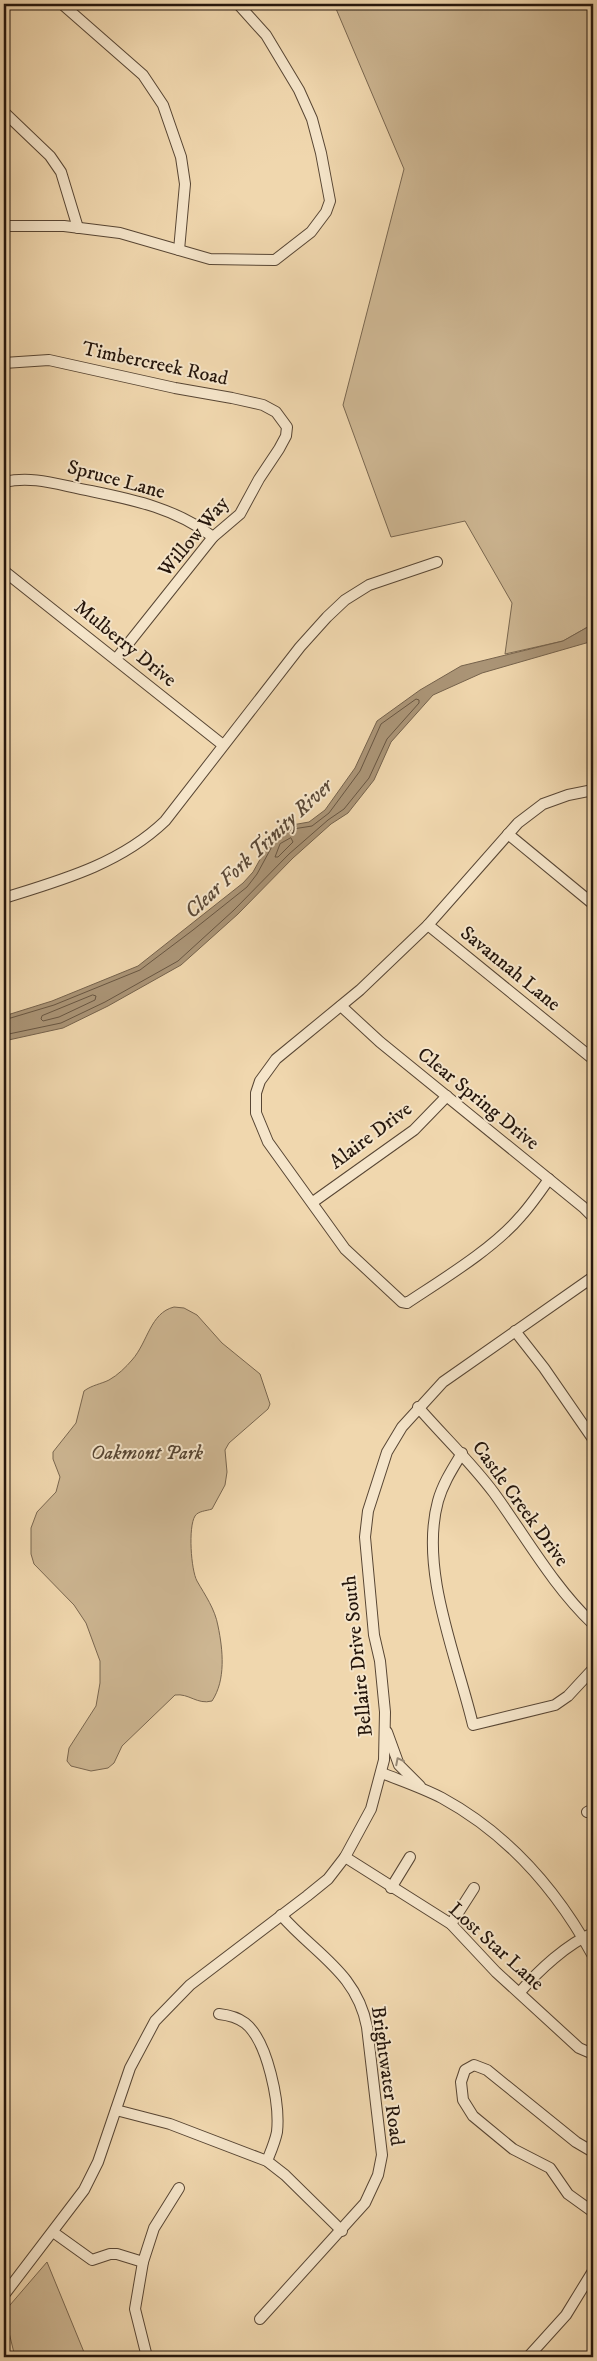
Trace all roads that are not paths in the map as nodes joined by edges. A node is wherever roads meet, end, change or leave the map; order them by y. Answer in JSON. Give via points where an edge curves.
{"nodes":[{"id":1,"x":62,"y":4,"type":"edge"},
{"id":2,"x":238,"y":4,"type":"edge"},
{"id":3,"x":4,"y":112,"type":"edge"},
{"id":4,"x":4,"y":226,"type":"edge"},
{"id":5,"x":78,"y":228,"type":"junction"},
{"id":6,"x":179,"y":250,"type":"junction"},
{"id":7,"x":4,"y":363,"type":"edge"},
{"id":8,"x":286,"y":430,"type":"joint"},
{"id":9,"x":4,"y":482,"type":"edge"},
{"id":10,"x":213,"y":537,"type":"junction"},
{"id":11,"x":437,"y":562,"type":"dead end"},
{"id":12,"x":4,"y":571,"type":"edge"},
{"id":13,"x":116,"y":659,"type":"junction"},
{"id":14,"x":223,"y":745,"type":"junction"},
{"id":15,"x":593,"y":790,"type":"edge"},
{"id":16,"x":508,"y":834,"type":"junction"},
{"id":17,"x":4,"y":898,"type":"edge"},
{"id":18,"x":593,"y":904,"type":"edge"},
{"id":19,"x":428,"y":925,"type":"junction"},
{"id":20,"x":341,"y":1006,"type":"junction"},
{"id":21,"x":593,"y":1059,"type":"edge"},
{"id":22,"x":447,"y":1096,"type":"junction"},
{"id":23,"x":549,"y":1179,"type":"junction"},
{"id":24,"x":313,"y":1202,"type":"junction"},
{"id":25,"x":593,"y":1218,"type":"edge"},
{"id":26,"x":593,"y":1277,"type":"edge"},
{"id":27,"x":515,"y":1331,"type":"junction"},
{"id":28,"x":418,"y":1407,"type":"junction"},
{"id":29,"x":593,"y":1439,"type":"edge"},
{"id":30,"x":462,"y":1453,"type":"junction"},
{"id":31,"x":593,"y":1624,"type":"edge"},
{"id":32,"x":593,"y":1669,"type":"edge"},
{"id":33,"x":385,"y":1726,"type":"junction"},
{"id":34,"x":382,"y":1772,"type":"junction"},
{"id":35,"x":423,"y":1789,"type":"junction"},
{"id":36,"x":410,"y":1856,"type":"dead end"},
{"id":37,"x":344,"y":1857,"type":"junction"},
{"id":38,"x":390,"y":1888,"type":"junction"},
{"id":39,"x":474,"y":1888,"type":"dead end"},
{"id":40,"x":281,"y":1915,"type":"junction"},
{"id":41,"x":451,"y":1924,"type":"junction"},
{"id":42,"x":593,"y":1933,"type":"edge"},
{"id":43,"x":583,"y":1937,"type":"junction"},
{"id":44,"x":593,"y":1956,"type":"edge"},
{"id":45,"x":520,"y":1992,"type":"junction"},
{"id":46,"x":219,"y":2014,"type":"dead end"},
{"id":47,"x":593,"y":2054,"type":"edge"},
{"id":48,"x":116,"y":2110,"type":"junction"},
{"id":49,"x":593,"y":2152,"type":"edge"},
{"id":50,"x":267,"y":2161,"type":"junction"},
{"id":51,"x":179,"y":2188,"type":"dead end"},
{"id":52,"x":593,"y":2212,"type":"edge"},
{"id":53,"x":342,"y":2231,"type":"junction"},
{"id":54,"x":53,"y":2232,"type":"junction"},
{"id":55,"x":143,"y":2262,"type":"junction"},
{"id":56,"x":593,"y":2271,"type":"edge"},
{"id":57,"x":4,"y":2295,"type":"edge"},
{"id":58,"x":260,"y":2319,"type":"dead end"},
{"id":59,"x":534,"y":2356,"type":"edge"},
{"id":60,"x":147,"y":2357,"type":"edge"}],
"edges":[{"from":1,"to":6,"type":"street","via":[[143,76],[163,105],[181,157],[186,184]]},
{"from":2,"to":6,"type":"street","via":[[266,36],[299,90],[312,119],[330,201],[311,232],[275,260],[210,260]]},
{"from":3,"to":5,"type":"street","via":[[50,156],[61,172]]},
{"from":4,"to":5,"type":"street"},
{"from":5,"to":6,"type":"street","via":[[120,233]]},
{"from":7,"to":8,"type":"street","name":"Timbercreek Road","via":[[49,360],[248,401],[276,412]]},
{"from":8,"to":10,"type":"street","name":"Willow Way","via":[[279,449],[240,514]]},
{"from":9,"to":10,"type":"street","name":"Spruce Lane","via":[[27,478],[138,501],[183,517]]},
{"from":10,"to":13,"type":"street","name":"Willow Way"},
{"from":11,"to":14,"type":"street","via":[[369,585],[345,600],[300,647]]},
{"from":12,"to":13,"type":"street","name":"Mulberry Drive"},
{"from":13,"to":14,"type":"street","name":"Mulberry Drive"},
{"from":14,"to":17,"type":"street","via":[[165,821],[127,852],[58,882]]},
{"from":15,"to":16,"type":"street","via":[[568,794],[543,804]]},
{"from":16,"to":18,"type":"street"},
{"from":16,"to":19,"type":"street"},
{"from":19,"to":20,"type":"street"},
{"from":19,"to":21,"type":"street","name":"Savannah Lane"},
{"from":20,"to":22,"type":"street","name":"Clear Spring Drive"},
{"from":20,"to":24,"type":"street","via":[[276,1059],[260,1081],[256,1093],[256,1112],[268,1142]]},
{"from":22,"to":23,"type":"street","name":"Clear Spring Drive"},
{"from":22,"to":24,"type":"street","name":"Alaire Drive","via":[[414,1130]]},
{"from":23,"to":24,"type":"street","via":[[521,1217],[507,1230],[407,1303],[399,1300],[345,1249]]},
{"from":23,"to":25,"type":"street","name":"Clear Spring Drive"},
{"from":26,"to":27,"type":"street","name":"Bellaire Drive South"},
{"from":27,"to":28,"type":"street","name":"Bellaire Drive South","via":[[443,1382]]},
{"from":27,"to":29,"type":"street"},
{"from":28,"to":30,"type":"street","name":"Castle Creek Drive"},
{"from":28,"to":33,"type":"street","name":"Bellaire Drive South","via":[[387,1452],[368,1511],[366,1549]]},
{"from":30,"to":31,"type":"street","name":"Castle Creek Drive","via":[[566,1596]]},
{"from":30,"to":32,"type":"street","via":[[438,1501],[433,1557],[440,1601],[473,1725],[555,1705]]},
{"from":33,"to":34,"type":"street","name":"Bellaire Drive South"},
{"from":35,"to":33,"type":"street","one_way":true,"via":[[399,1765]]},
{"from":34,"to":35,"type":"street"},
{"from":34,"to":37,"type":"street","name":"Bellaire Drive South","via":[[371,1809]]},
{"from":35,"to":43,"type":"street","via":[[485,1824],[503,1840],[550,1890]]},
{"from":36,"to":38,"type":"street"},
{"from":37,"to":38,"type":"street","name":"Lost Star Lane"},
{"from":37,"to":40,"type":"street","name":"Bellaire Drive South","via":[[328,1879]]},
{"from":38,"to":41,"type":"street","name":"Lost Star Lane"},
{"from":39,"to":41,"type":"street"},
{"from":40,"to":48,"type":"street","name":"Bellaire Drive South","via":[[190,1984],[165,2008],[136,2054]]},
{"from":40,"to":53,"type":"street","name":"Brightwater Road","via":[[300,1937],[348,1980],[362,2007],[367,2027],[382,2144],[380,2165],[370,2194]]},
{"from":41,"to":45,"type":"street","name":"Lost Star Lane","via":[[496,1972]]},
{"from":42,"to":43,"type":"street"},
{"from":43,"to":44,"type":"street"},
{"from":43,"to":45,"type":"street","via":[[540,1970]]},
{"from":45,"to":47,"type":"street","name":"Lost Star Lane","via":[[578,2048]]},
{"from":46,"to":50,"type":"street","via":[[246,2023],[268,2063],[277,2123]]},
{"from":48,"to":50,"type":"street","via":[[170,2124]]},
{"from":48,"to":54,"type":"street","name":"Bellaire Drive South","via":[[98,2162],[84,2190]]},
{"from":49,"to":52,"type":"street","via":[[487,2070],[474,2065],[465,2070],[461,2082],[468,2112],[513,2150],[550,2168],[568,2194]]},
{"from":50,"to":53,"type":"street"},
{"from":51,"to":55,"type":"street","via":[[154,2228]]},
{"from":53,"to":58,"type":"street","name":"Brightwater Road"},
{"from":54,"to":55,"type":"street","via":[[92,2260],[117,2254]]},
{"from":54,"to":57,"type":"street","name":"Bellaire Drive South"},
{"from":55,"to":60,"type":"street","via":[[135,2309]]},
{"from":56,"to":59,"type":"street","via":[[566,2315]]}]}
